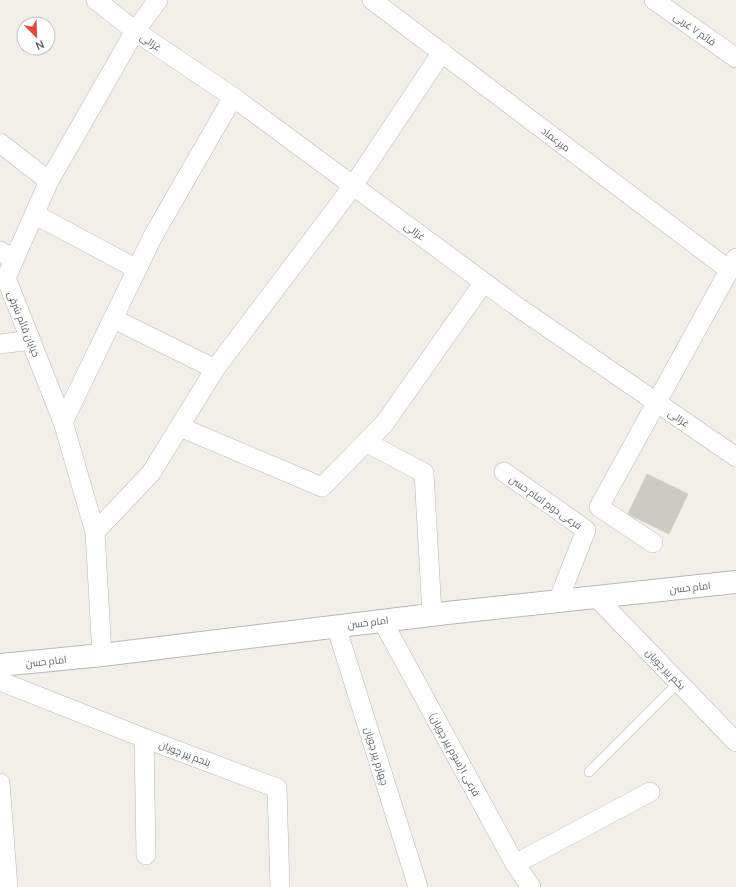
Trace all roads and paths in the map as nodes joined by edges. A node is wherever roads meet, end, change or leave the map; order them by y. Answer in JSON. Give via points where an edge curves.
{"nodes":[{"id":1,"x":96,"y":0,"type":"edge"},
{"id":2,"x":158,"y":0,"type":"edge"},
{"id":3,"x":372,"y":0,"type":"edge"},
{"id":4,"x":654,"y":0,"type":"edge"},
{"id":5,"x":134,"y":31,"type":"junction"},
{"id":6,"x":442,"y":52,"type":"junction"},
{"id":7,"x":736,"y":58,"type":"edge"},
{"id":8,"x":233,"y":97,"type":"junction"},
{"id":9,"x":0,"y":143,"type":"edge"},
{"id":10,"x":49,"y":181,"type":"junction"},
{"id":11,"x":353,"y":186,"type":"junction"},
{"id":12,"x":34,"y":214,"type":"junction"},
{"id":13,"x":7,"y":255,"type":"edge"},
{"id":14,"x":733,"y":264,"type":"edge"},
{"id":15,"x":137,"y":269,"type":"junction"},
{"id":16,"x":484,"y":282,"type":"junction"},
{"id":17,"x":114,"y":319,"type":"junction"},
{"id":18,"x":31,"y":340,"type":"junction"},
{"id":19,"x":0,"y":344,"type":"edge"},
{"id":20,"x":215,"y":369,"type":"junction"},
{"id":21,"x":656,"y":402,"type":"junction"},
{"id":22,"x":63,"y":422,"type":"junction"},
{"id":23,"x":180,"y":427,"type":"junction"},
{"id":24,"x":366,"y":442,"type":"junction"},
{"id":25,"x":736,"y":457,"type":"edge"},
{"id":26,"x":504,"y":472,"type":"dead end"},
{"id":27,"x":95,"y":532,"type":"junction"},
{"id":28,"x":653,"y":543,"type":"dead end"},
{"id":29,"x":736,"y":582,"type":"edge"},
{"id":30,"x":596,"y":597,"type":"junction"},
{"id":31,"x":558,"y":601,"type":"junction"},
{"id":32,"x":432,"y":614,"type":"junction"},
{"id":33,"x":382,"y":620,"type":"junction"},
{"id":34,"x":336,"y":626,"type":"junction"},
{"id":35,"x":102,"y":655,"type":"junction"},
{"id":36,"x":0,"y":665,"type":"edge"},
{"id":37,"x":0,"y":680,"type":"edge"},
{"id":38,"x":679,"y":682,"type":"junction"},
{"id":39,"x":144,"y":738,"type":"junction"},
{"id":40,"x":736,"y":742,"type":"edge"},
{"id":41,"x":589,"y":772,"type":"dead end"},
{"id":42,"x":0,"y":783,"type":"edge"},
{"id":43,"x":650,"y":792,"type":"dead end"},
{"id":44,"x":146,"y":855,"type":"dead end"},
{"id":45,"x":3,"y":858,"type":"edge"},
{"id":46,"x":515,"y":864,"type":"junction"},
{"id":47,"x":8,"y":887,"type":"edge"},
{"id":48,"x":280,"y":887,"type":"edge"},
{"id":49,"x":418,"y":887,"type":"edge"},
{"id":50,"x":530,"y":887,"type":"edge"}],
"edges":[{"from":1,"to":5,"type":"street","name":"غزالی"},
{"from":2,"to":5,"type":"street","name":"خیابان قائم شرقی"},
{"from":3,"to":6,"type":"street","name":"میرعماد"},
{"from":4,"to":7,"type":"street","name":"قائم ۷ غربی"},
{"from":5,"to":8,"type":"street","name":"غزالی"},
{"from":5,"to":10,"type":"street","name":"خیابان قائم شرقی"},
{"from":6,"to":11,"type":"street"},
{"from":6,"to":14,"type":"street","name":"میرعماد"},
{"from":8,"to":11,"type":"street","name":"غزالی"},
{"from":8,"to":15,"type":"street","via":[[153,236]]},
{"from":9,"to":10,"type":"street"},
{"from":10,"to":12,"type":"street","name":"خیابان قائم شرقی"},
{"from":11,"to":16,"type":"street","name":"غزالی"},
{"from":11,"to":20,"type":"street"},
{"from":12,"to":13,"type":"street","name":"خیابان قائم شرقی"},
{"from":12,"to":15,"type":"street"},
{"from":13,"to":18,"type":"street","name":"خیابان قائم شرقی","via":[[6,278]]},
{"from":14,"to":21,"type":"street"},
{"from":15,"to":17,"type":"street"},
{"from":16,"to":21,"type":"street","name":"غزالی"},
{"from":16,"to":24,"type":"street","via":[[384,424]]},
{"from":17,"to":20,"type":"street"},
{"from":17,"to":22,"type":"street"},
{"from":18,"to":19,"type":"street"},
{"from":18,"to":22,"type":"street","name":"خیابان قائم شرقی"},
{"from":20,"to":23,"type":"street"},
{"from":21,"to":25,"type":"street","name":"غزالی"},
{"from":21,"to":28,"type":"street","via":[[599,507]]},
{"from":22,"to":27,"type":"street","name":"خیابان قائم شرقی"},
{"from":23,"to":24,"type":"street","via":[[322,487]]},
{"from":23,"to":27,"type":"street","via":[[151,473]]},
{"from":24,"to":32,"type":"street","via":[[424,473]]},
{"from":26,"to":31,"type":"street","name":"فرعی دوم امام حسن","via":[[586,530]]},
{"from":27,"to":35,"type":"street","name":"خیابان قائم شرقی"},
{"from":29,"to":30,"type":"street","name":"امام حسن"},
{"from":30,"to":31,"type":"street","name":"امام حسن"},
{"from":30,"to":38,"type":"street","name":"یکم پیر چوپان"},
{"from":31,"to":32,"type":"street","name":"امام حسن"},
{"from":32,"to":33,"type":"street","name":"امام حسن"},
{"from":33,"to":34,"type":"street","name":"امام حسن"},
{"from":33,"to":46,"type":"street","name":"فرعی ۱(سوم پیر چوپان)"},
{"from":34,"to":35,"type":"street","name":"امام حسن"},
{"from":34,"to":49,"type":"street","name":"چهارم پیر چوپان"},
{"from":35,"to":36,"type":"street","name":"امام حسن"},
{"from":37,"to":39,"type":"street","name":"پنجم پیر چوپان"},
{"from":38,"to":40,"type":"street","name":"یکم پیر چوپان"},
{"from":38,"to":41,"type":"lane"},
{"from":39,"to":44,"type":"street"},
{"from":39,"to":48,"type":"street","name":"پنجم پیر چوپان","via":[[278,788]]},
{"from":42,"to":45,"type":"street"},
{"from":43,"to":46,"type":"street"},
{"from":45,"to":47,"type":"street"},
{"from":46,"to":50,"type":"street","name":"فرعی ۱(سوم پیر چوپان)"}]}
